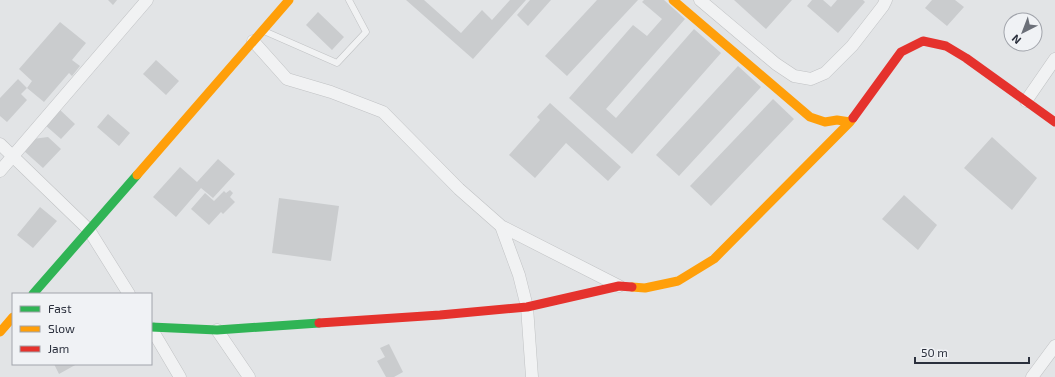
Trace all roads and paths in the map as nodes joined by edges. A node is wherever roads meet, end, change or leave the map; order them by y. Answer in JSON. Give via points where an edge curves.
{"nodes":[{"id":1,"x":147,"y":0,"type":"edge"},
{"id":2,"x":289,"y":0,"type":"edge"},
{"id":3,"x":349,"y":0,"type":"edge"},
{"id":4,"x":673,"y":0,"type":"edge"},
{"id":5,"x":700,"y":0,"type":"edge"},
{"id":6,"x":886,"y":0,"type":"edge"},
{"id":7,"x":262,"y":31,"type":"junction"},
{"id":8,"x":253,"y":41,"type":"junction"},
{"id":9,"x":1055,"y":59,"type":"edge"},
{"id":10,"x":1026,"y":101,"type":"junction"},
{"id":11,"x":850,"y":122,"type":"junction"},
{"id":12,"x":1055,"y":122,"type":"edge"},
{"id":13,"x":0,"y":144,"type":"edge"},
{"id":14,"x":13,"y":156,"type":"junction"},
{"id":15,"x":0,"y":171,"type":"edge"},
{"id":16,"x":501,"y":226,"type":"junction"},
{"id":17,"x":89,"y":230,"type":"junction"},
{"id":18,"x":620,"y":286,"type":"junction"},
{"id":19,"x":34,"y":293,"type":"edge"},
{"id":20,"x":128,"y":293,"type":"edge"},
{"id":21,"x":527,"y":307,"type":"junction"},
{"id":22,"x":12,"y":318,"type":"edge"},
{"id":23,"x":152,"y":328,"type":"edge"},
{"id":24,"x":152,"y":330,"type":"edge"},
{"id":25,"x":217,"y":330,"type":"junction"},
{"id":26,"x":0,"y":332,"type":"edge"},
{"id":27,"x":1055,"y":346,"type":"edge"},
{"id":28,"x":180,"y":377,"type":"edge"},
{"id":29,"x":249,"y":377,"type":"edge"},
{"id":30,"x":532,"y":377,"type":"edge"},
{"id":31,"x":1032,"y":377,"type":"edge"}],
"edges":[{"from":1,"to":14,"type":"street"},
{"from":2,"to":7,"type":"street"},
{"from":3,"to":7,"type":"lane","via":[[366,32],[337,63]]},
{"from":4,"to":11,"type":"street","via":[[810,117],[825,122]]},
{"from":5,"to":6,"type":"street","via":[[776,64],[794,76],[811,79],[825,73],[852,46]]},
{"from":7,"to":8,"type":"street"},
{"from":8,"to":16,"type":"street","via":[[287,79],[384,112],[459,189]]},
{"from":8,"to":17,"type":"street"},
{"from":9,"to":10,"type":"street"},
{"from":10,"to":11,"type":"street","via":[[946,46],[923,41],[901,52]]},
{"from":10,"to":12,"type":"street"},
{"from":11,"to":18,"type":"street","via":[[714,259],[678,281],[645,288]]},
{"from":13,"to":14,"type":"street"},
{"from":14,"to":15,"type":"street"},
{"from":14,"to":17,"type":"street"},
{"from":16,"to":18,"type":"street"},
{"from":16,"to":21,"type":"street","via":[[519,275]]},
{"from":17,"to":19,"type":"street"},
{"from":17,"to":20,"type":"street"},
{"from":18,"to":21,"type":"street"},
{"from":21,"to":25,"type":"street"},
{"from":21,"to":30,"type":"street"},
{"from":22,"to":26,"type":"street"},
{"from":23,"to":25,"type":"street"},
{"from":24,"to":28,"type":"street"},
{"from":25,"to":29,"type":"street"},
{"from":27,"to":31,"type":"street"}]}
